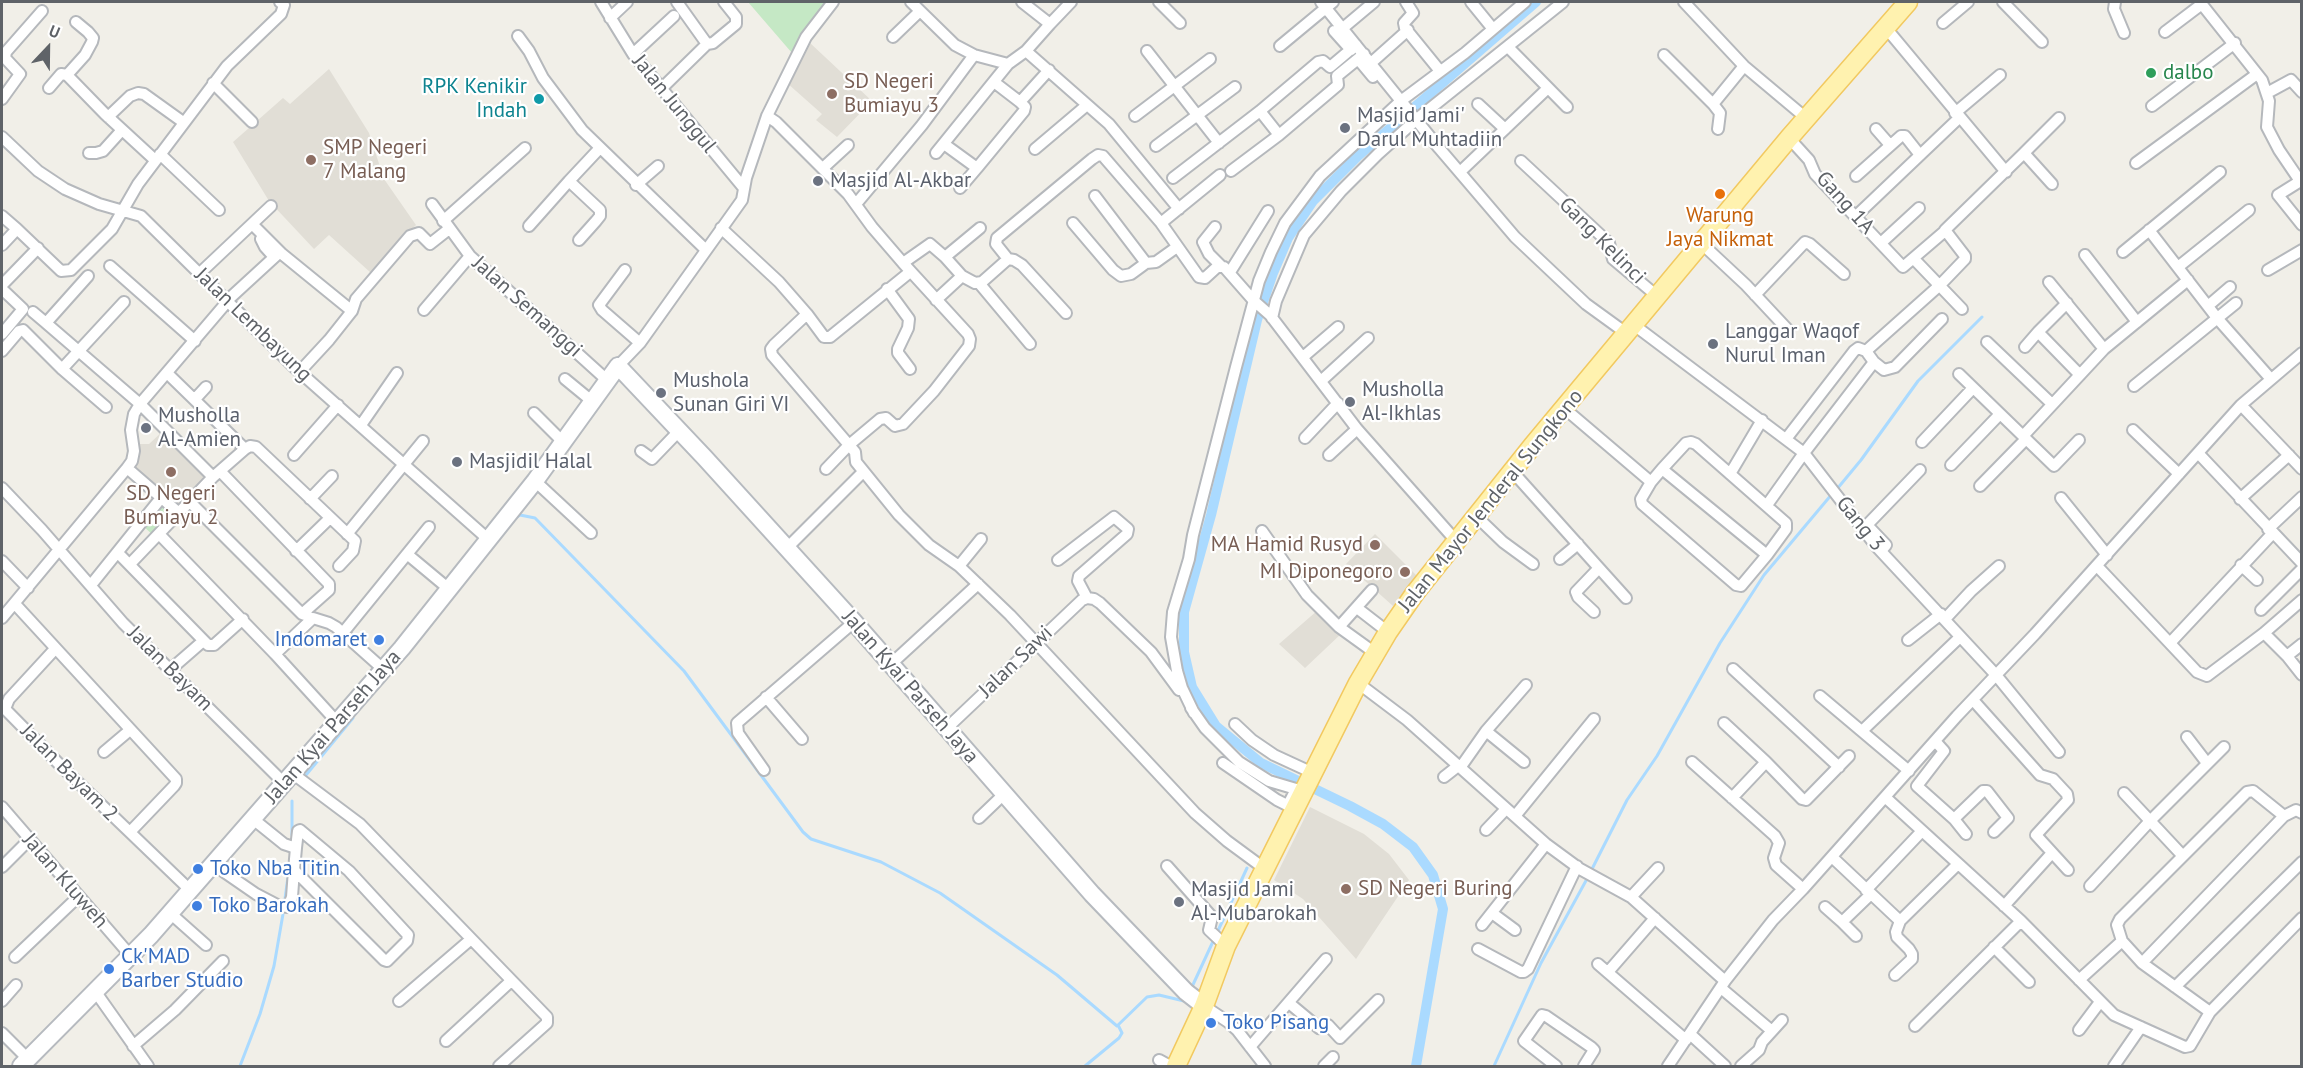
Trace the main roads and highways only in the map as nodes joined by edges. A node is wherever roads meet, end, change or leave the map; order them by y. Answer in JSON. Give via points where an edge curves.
{"nodes":[{"id":1,"x":1908,"y":2,"type":"edge"},
{"id":2,"x":1204,"y":1006,"type":"junction"},
{"id":3,"x":25,"y":1064,"type":"edge"},
{"id":4,"x":1167,"y":1064,"type":"edge"}],
"edges":[{"from":1,"to":2,"type":"main road","name":"Jalan Mayor Jenderal Sungkono","via":[[1701,243],[1415,593],[1358,682],[1313,774],[1289,798],[1219,940]]},
{"from":2,"to":3,"type":"main road","name":"Jalan Kyai Parseh Jaya","via":[[1092,894],[854,622],[618,366],[535,481],[383,669],[214,865]]},
{"from":2,"to":4,"type":"main road","name":"Jalan Mayor Jenderal Sungkono"}]}
